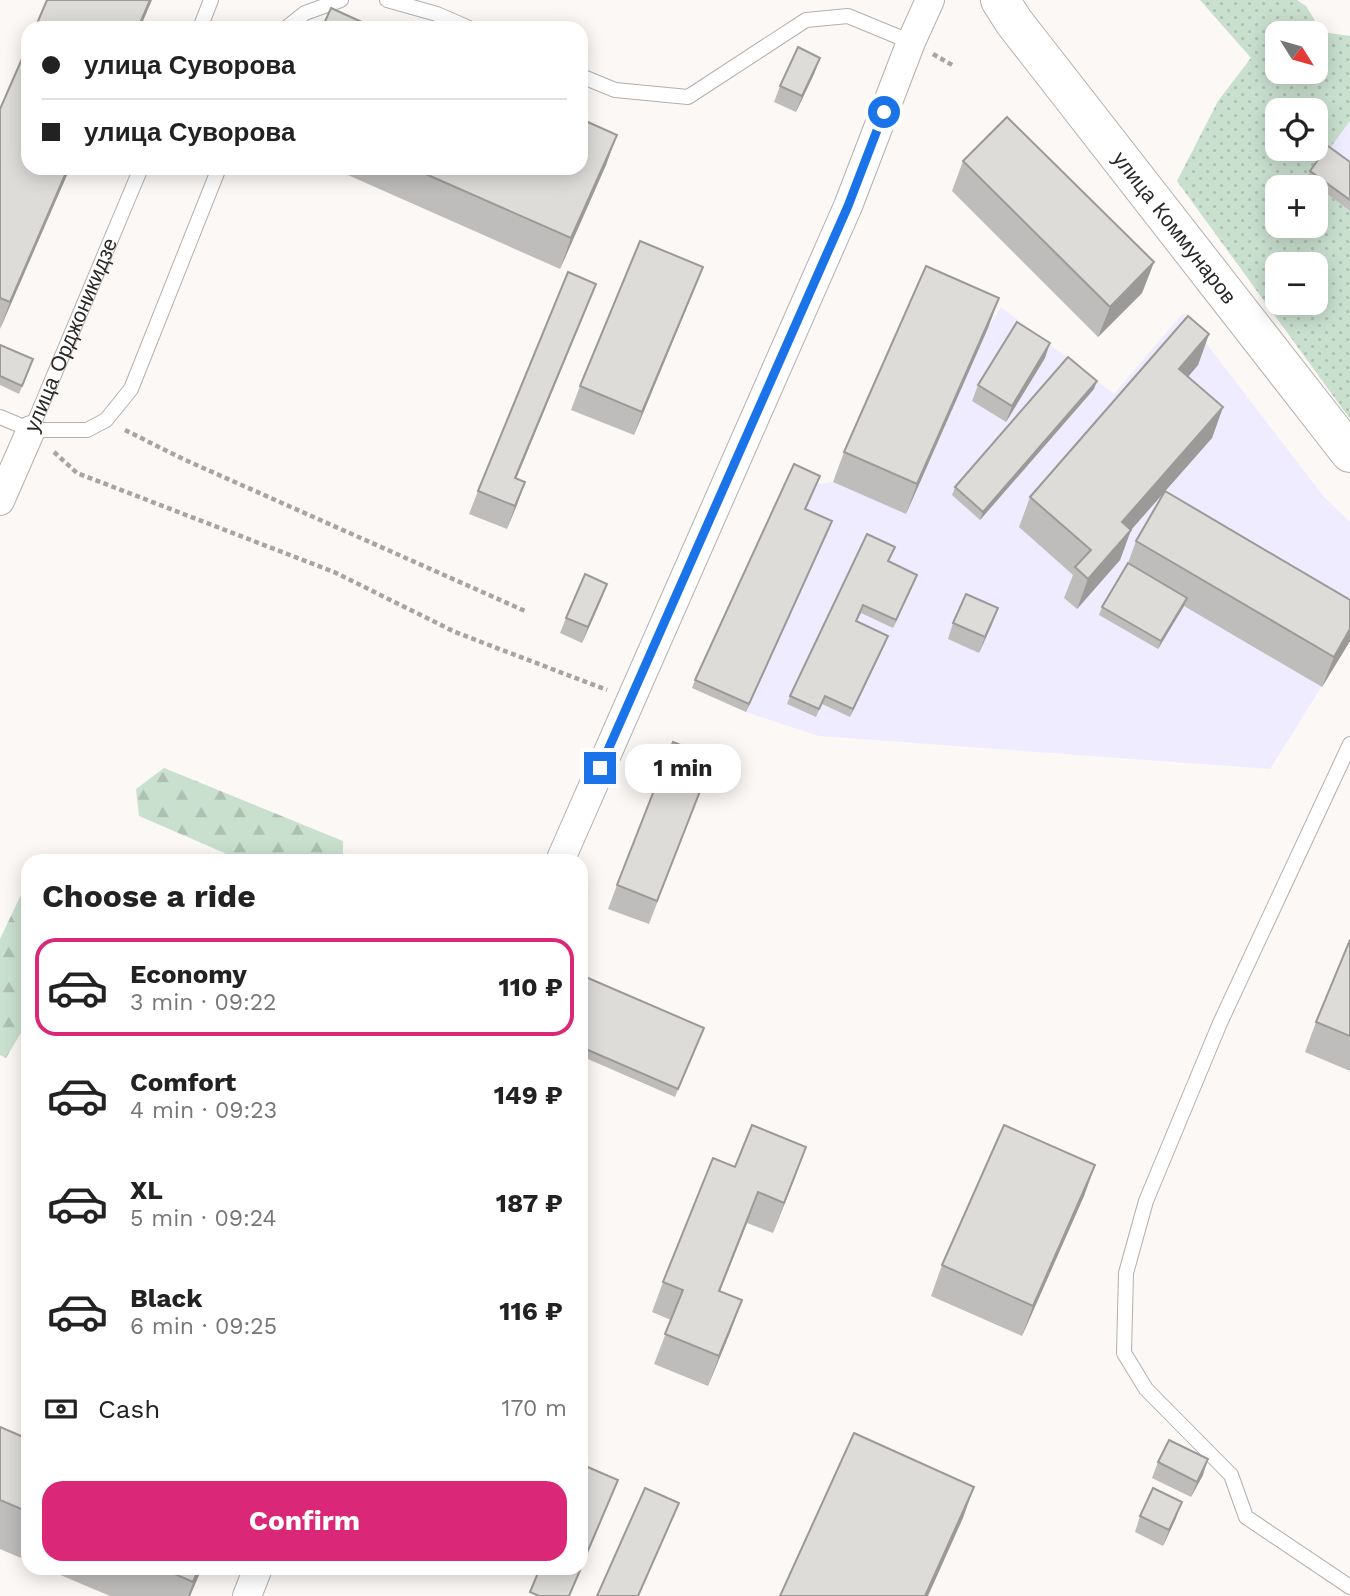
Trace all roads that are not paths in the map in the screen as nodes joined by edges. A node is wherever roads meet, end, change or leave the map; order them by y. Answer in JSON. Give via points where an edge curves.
{"nodes":[{"id":1,"x":211,"y":0,"type":"edge"},
{"id":2,"x":341,"y":0,"type":"edge"},
{"id":3,"x":387,"y":0,"type":"edge"},
{"id":4,"x":930,"y":0,"type":"edge"},
{"id":5,"x":1000,"y":0,"type":"edge"},
{"id":6,"x":203,"y":21,"type":"edge"},
{"id":7,"x":295,"y":21,"type":"edge"},
{"id":8,"x":453,"y":21,"type":"edge"},
{"id":9,"x":911,"y":41,"type":"junction"},
{"id":10,"x":588,"y":79,"type":"edge"},
{"id":11,"x":138,"y":175,"type":"edge"},
{"id":12,"x":216,"y":175,"type":"edge"},
{"id":13,"x":0,"y":417,"type":"edge"},
{"id":14,"x":31,"y":430,"type":"junction"},
{"id":15,"x":1350,"y":453,"type":"edge"},
{"id":16,"x":0,"y":501,"type":"edge"},
{"id":17,"x":1350,"y":744,"type":"edge"},
{"id":18,"x":563,"y":854,"type":"edge"},
{"id":19,"x":255,"y":1575,"type":"edge"},
{"id":20,"x":1350,"y":1587,"type":"edge"},
{"id":21,"x":247,"y":1596,"type":"edge"}],
"edges":[{"from":1,"to":6,"type":"lane"},
{"from":2,"to":7,"type":"lane"},
{"from":3,"to":8,"type":"lane"},
{"from":4,"to":9,"type":"street"},
{"from":5,"to":15,"type":"main road","name":"улица Коммунаров"},
{"from":9,"to":10,"type":"lane","via":[[848,16],[806,20],[688,97],[615,90]]},
{"from":9,"to":18,"type":"street","via":[[848,206]]},
{"from":11,"to":14,"type":"lane","name":"улица Орджоникидзе"},
{"from":12,"to":14,"type":"lane","via":[[131,389],[106,420],[87,430]]},
{"from":13,"to":14,"type":"lane"},
{"from":14,"to":16,"type":"street","name":"улица Орджоникидзе"},
{"from":17,"to":20,"type":"lane","via":[[1220,1023],[1146,1201],[1126,1273],[1124,1353],[1146,1389],[1231,1475],[1246,1517]]},
{"from":19,"to":21,"type":"street"}]}
